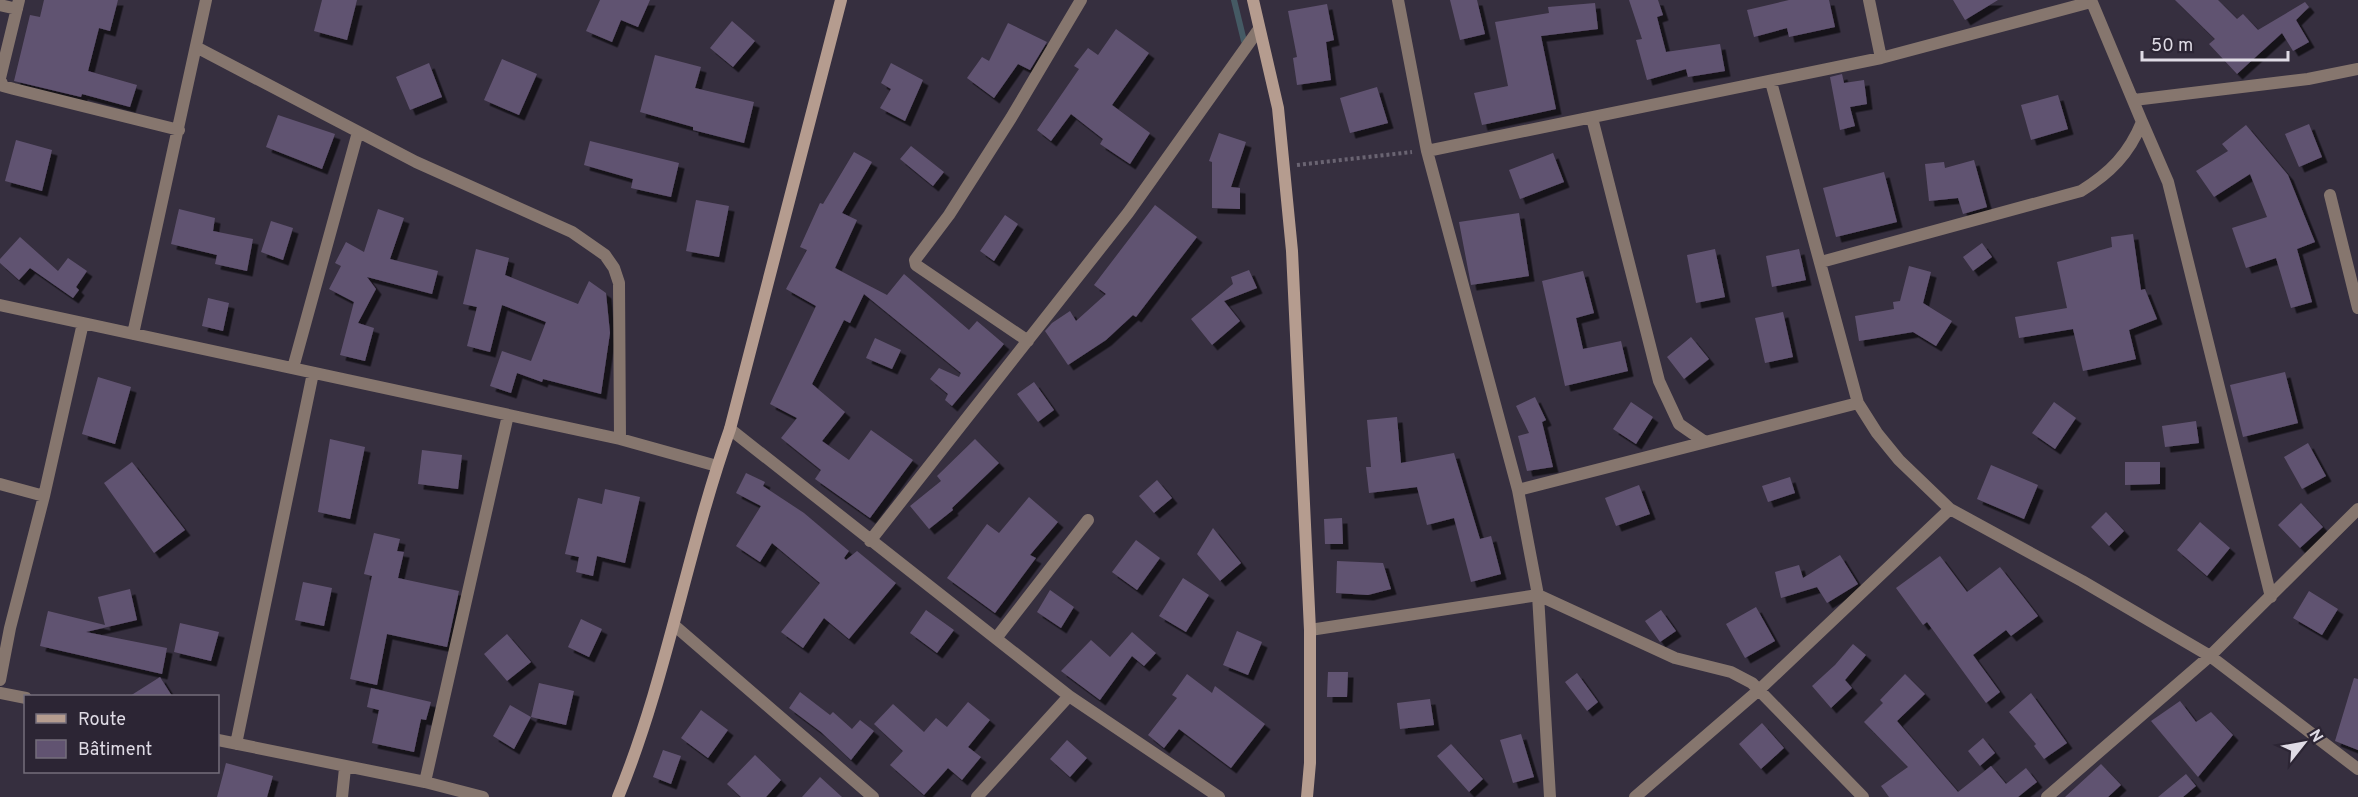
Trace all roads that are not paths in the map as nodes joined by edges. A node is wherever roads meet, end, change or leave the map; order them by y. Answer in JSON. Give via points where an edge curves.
{"nodes":[{"id":1,"x":206,"y":0,"type":"edge"},
{"id":2,"x":841,"y":0,"type":"edge"},
{"id":3,"x":1081,"y":0,"type":"edge"},
{"id":4,"x":1253,"y":0,"type":"edge"},
{"id":5,"x":1398,"y":0,"type":"edge"},
{"id":6,"x":1869,"y":0,"type":"edge"},
{"id":7,"x":2091,"y":1,"type":"edge"},
{"id":8,"x":0,"y":5,"type":"edge"},
{"id":9,"x":18,"y":5,"type":"edge"},
{"id":10,"x":1260,"y":29,"type":"junction"},
{"id":11,"x":196,"y":47,"type":"junction"},
{"id":12,"x":1881,"y":58,"type":"junction"},
{"id":13,"x":2358,"y":69,"type":"edge"},
{"id":14,"x":0,"y":79,"type":"edge"},
{"id":15,"x":1771,"y":82,"type":"junction"},
{"id":16,"x":2134,"y":100,"type":"junction"},
{"id":17,"x":1592,"y":118,"type":"junction"},
{"id":18,"x":2142,"y":122,"type":"junction"},
{"id":19,"x":178,"y":130,"type":"junction"},
{"id":20,"x":358,"y":132,"type":"junction"},
{"id":21,"x":1427,"y":151,"type":"junction"},
{"id":22,"x":2330,"y":195,"type":"dead end"},
{"id":23,"x":1821,"y":262,"type":"junction"},
{"id":24,"x":0,"y":305,"type":"edge"},
{"id":25,"x":2358,"y":308,"type":"edge"},
{"id":26,"x":83,"y":323,"type":"junction"},
{"id":27,"x":133,"y":334,"type":"junction"},
{"id":28,"x":1028,"y":341,"type":"junction"},
{"id":29,"x":293,"y":368,"type":"junction"},
{"id":30,"x":313,"y":373,"type":"junction"},
{"id":31,"x":1858,"y":403,"type":"junction"},
{"id":32,"x":508,"y":415,"type":"junction"},
{"id":33,"x":730,"y":429,"type":"junction"},
{"id":34,"x":620,"y":439,"type":"junction"},
{"id":35,"x":1705,"y":442,"type":"junction"},
{"id":36,"x":717,"y":466,"type":"junction"},
{"id":37,"x":0,"y":484,"type":"edge"},
{"id":38,"x":1518,"y":490,"type":"junction"},
{"id":39,"x":44,"y":496,"type":"junction"},
{"id":40,"x":1950,"y":509,"type":"junction"},
{"id":41,"x":2358,"y":509,"type":"edge"},
{"id":42,"x":1088,"y":520,"type":"dead end"},
{"id":43,"x":870,"y":542,"type":"junction"},
{"id":44,"x":1539,"y":595,"type":"junction"},
{"id":45,"x":2271,"y":597,"type":"junction"},
{"id":46,"x":675,"y":626,"type":"junction"},
{"id":47,"x":1310,"y":630,"type":"junction"},
{"id":48,"x":997,"y":637,"type":"junction"},
{"id":49,"x":2210,"y":656,"type":"junction"},
{"id":50,"x":0,"y":680,"type":"edge"},
{"id":51,"x":1760,"y":689,"type":"junction"},
{"id":52,"x":0,"y":693,"type":"edge"},
{"id":53,"x":1069,"y":696,"type":"junction"},
{"id":54,"x":24,"y":698,"type":"edge"},
{"id":55,"x":219,"y":740,"type":"edge"},
{"id":56,"x":236,"y":744,"type":"junction"},
{"id":57,"x":345,"y":768,"type":"junction"},
{"id":58,"x":2358,"y":769,"type":"edge"},
{"id":59,"x":425,"y":782,"type":"junction"},
{"id":60,"x":619,"y":796,"type":"edge"},
{"id":61,"x":342,"y":797,"type":"edge"},
{"id":62,"x":483,"y":797,"type":"edge"},
{"id":63,"x":873,"y":797,"type":"edge"},
{"id":64,"x":977,"y":797,"type":"edge"},
{"id":65,"x":1219,"y":797,"type":"edge"},
{"id":66,"x":1307,"y":797,"type":"edge"},
{"id":67,"x":1550,"y":797,"type":"edge"},
{"id":68,"x":1635,"y":797,"type":"edge"},
{"id":69,"x":1863,"y":797,"type":"edge"},
{"id":70,"x":2047,"y":797,"type":"edge"}],
"edges":[{"from":1,"to":11,"type":"street"},
{"from":2,"to":33,"type":"street"},
{"from":3,"to":28,"type":"street","via":[[1011,118],[915,260],[916,265]]},
{"from":4,"to":10,"type":"street"},
{"from":5,"to":21,"type":"street"},
{"from":6,"to":12,"type":"street"},
{"from":7,"to":12,"type":"street"},
{"from":7,"to":16,"type":"street"},
{"from":8,"to":9,"type":"street"},
{"from":9,"to":14,"type":"street"},
{"from":10,"to":28,"type":"street","via":[[1128,213]]},
{"from":10,"to":47,"type":"street","via":[[1278,108],[1292,250]]},
{"from":11,"to":19,"type":"street"},
{"from":11,"to":20,"type":"street"},
{"from":12,"to":15,"type":"street"},
{"from":13,"to":16,"type":"street","via":[[2308,79]]},
{"from":14,"to":19,"type":"street","via":[[3,86]]},
{"from":15,"to":17,"type":"street"},
{"from":15,"to":23,"type":"street"},
{"from":16,"to":18,"type":"street"},
{"from":17,"to":21,"type":"street"},
{"from":17,"to":35,"type":"street","via":[[1659,381],[1679,423]]},
{"from":18,"to":23,"type":"street","via":[[2121,161],[2081,191]]},
{"from":18,"to":45,"type":"street","via":[[2168,182]]},
{"from":19,"to":27,"type":"street"},
{"from":20,"to":29,"type":"street"},
{"from":20,"to":34,"type":"street","via":[[572,231],[605,255],[619,283]]},
{"from":21,"to":38,"type":"street"},
{"from":22,"to":25,"type":"street"},
{"from":23,"to":31,"type":"street"},
{"from":24,"to":26,"type":"street"},
{"from":26,"to":27,"type":"street"},
{"from":26,"to":39,"type":"street"},
{"from":27,"to":29,"type":"street"},
{"from":28,"to":43,"type":"street"},
{"from":29,"to":30,"type":"street"},
{"from":30,"to":32,"type":"street"},
{"from":30,"to":56,"type":"street"},
{"from":31,"to":35,"type":"street"},
{"from":31,"to":40,"type":"street","via":[[1899,460]]},
{"from":32,"to":34,"type":"street"},
{"from":32,"to":59,"type":"street"},
{"from":33,"to":36,"type":"street"},
{"from":33,"to":43,"type":"street"},
{"from":34,"to":36,"type":"street"},
{"from":35,"to":38,"type":"street"},
{"from":36,"to":46,"type":"street"},
{"from":37,"to":39,"type":"street"},
{"from":38,"to":44,"type":"street"},
{"from":39,"to":50,"type":"street"},
{"from":40,"to":49,"type":"street","via":[[2082,580]]},
{"from":40,"to":51,"type":"street"},
{"from":41,"to":45,"type":"street"},
{"from":42,"to":48,"type":"street"},
{"from":43,"to":48,"type":"street"},
{"from":44,"to":47,"type":"street"},
{"from":44,"to":51,"type":"street","via":[[1675,658],[1731,672]]},
{"from":44,"to":67,"type":"street"},
{"from":45,"to":49,"type":"street"},
{"from":46,"to":60,"type":"street","via":[[654,701]]},
{"from":46,"to":63,"type":"street"},
{"from":47,"to":66,"type":"street"},
{"from":48,"to":53,"type":"street"},
{"from":49,"to":58,"type":"street"},
{"from":49,"to":70,"type":"street"},
{"from":51,"to":68,"type":"street"},
{"from":51,"to":69,"type":"street"},
{"from":52,"to":54,"type":"street"},
{"from":53,"to":64,"type":"street"},
{"from":53,"to":65,"type":"street"},
{"from":55,"to":56,"type":"street"},
{"from":56,"to":57,"type":"street"},
{"from":57,"to":59,"type":"street"},
{"from":57,"to":61,"type":"street"},
{"from":59,"to":62,"type":"street"}]}
